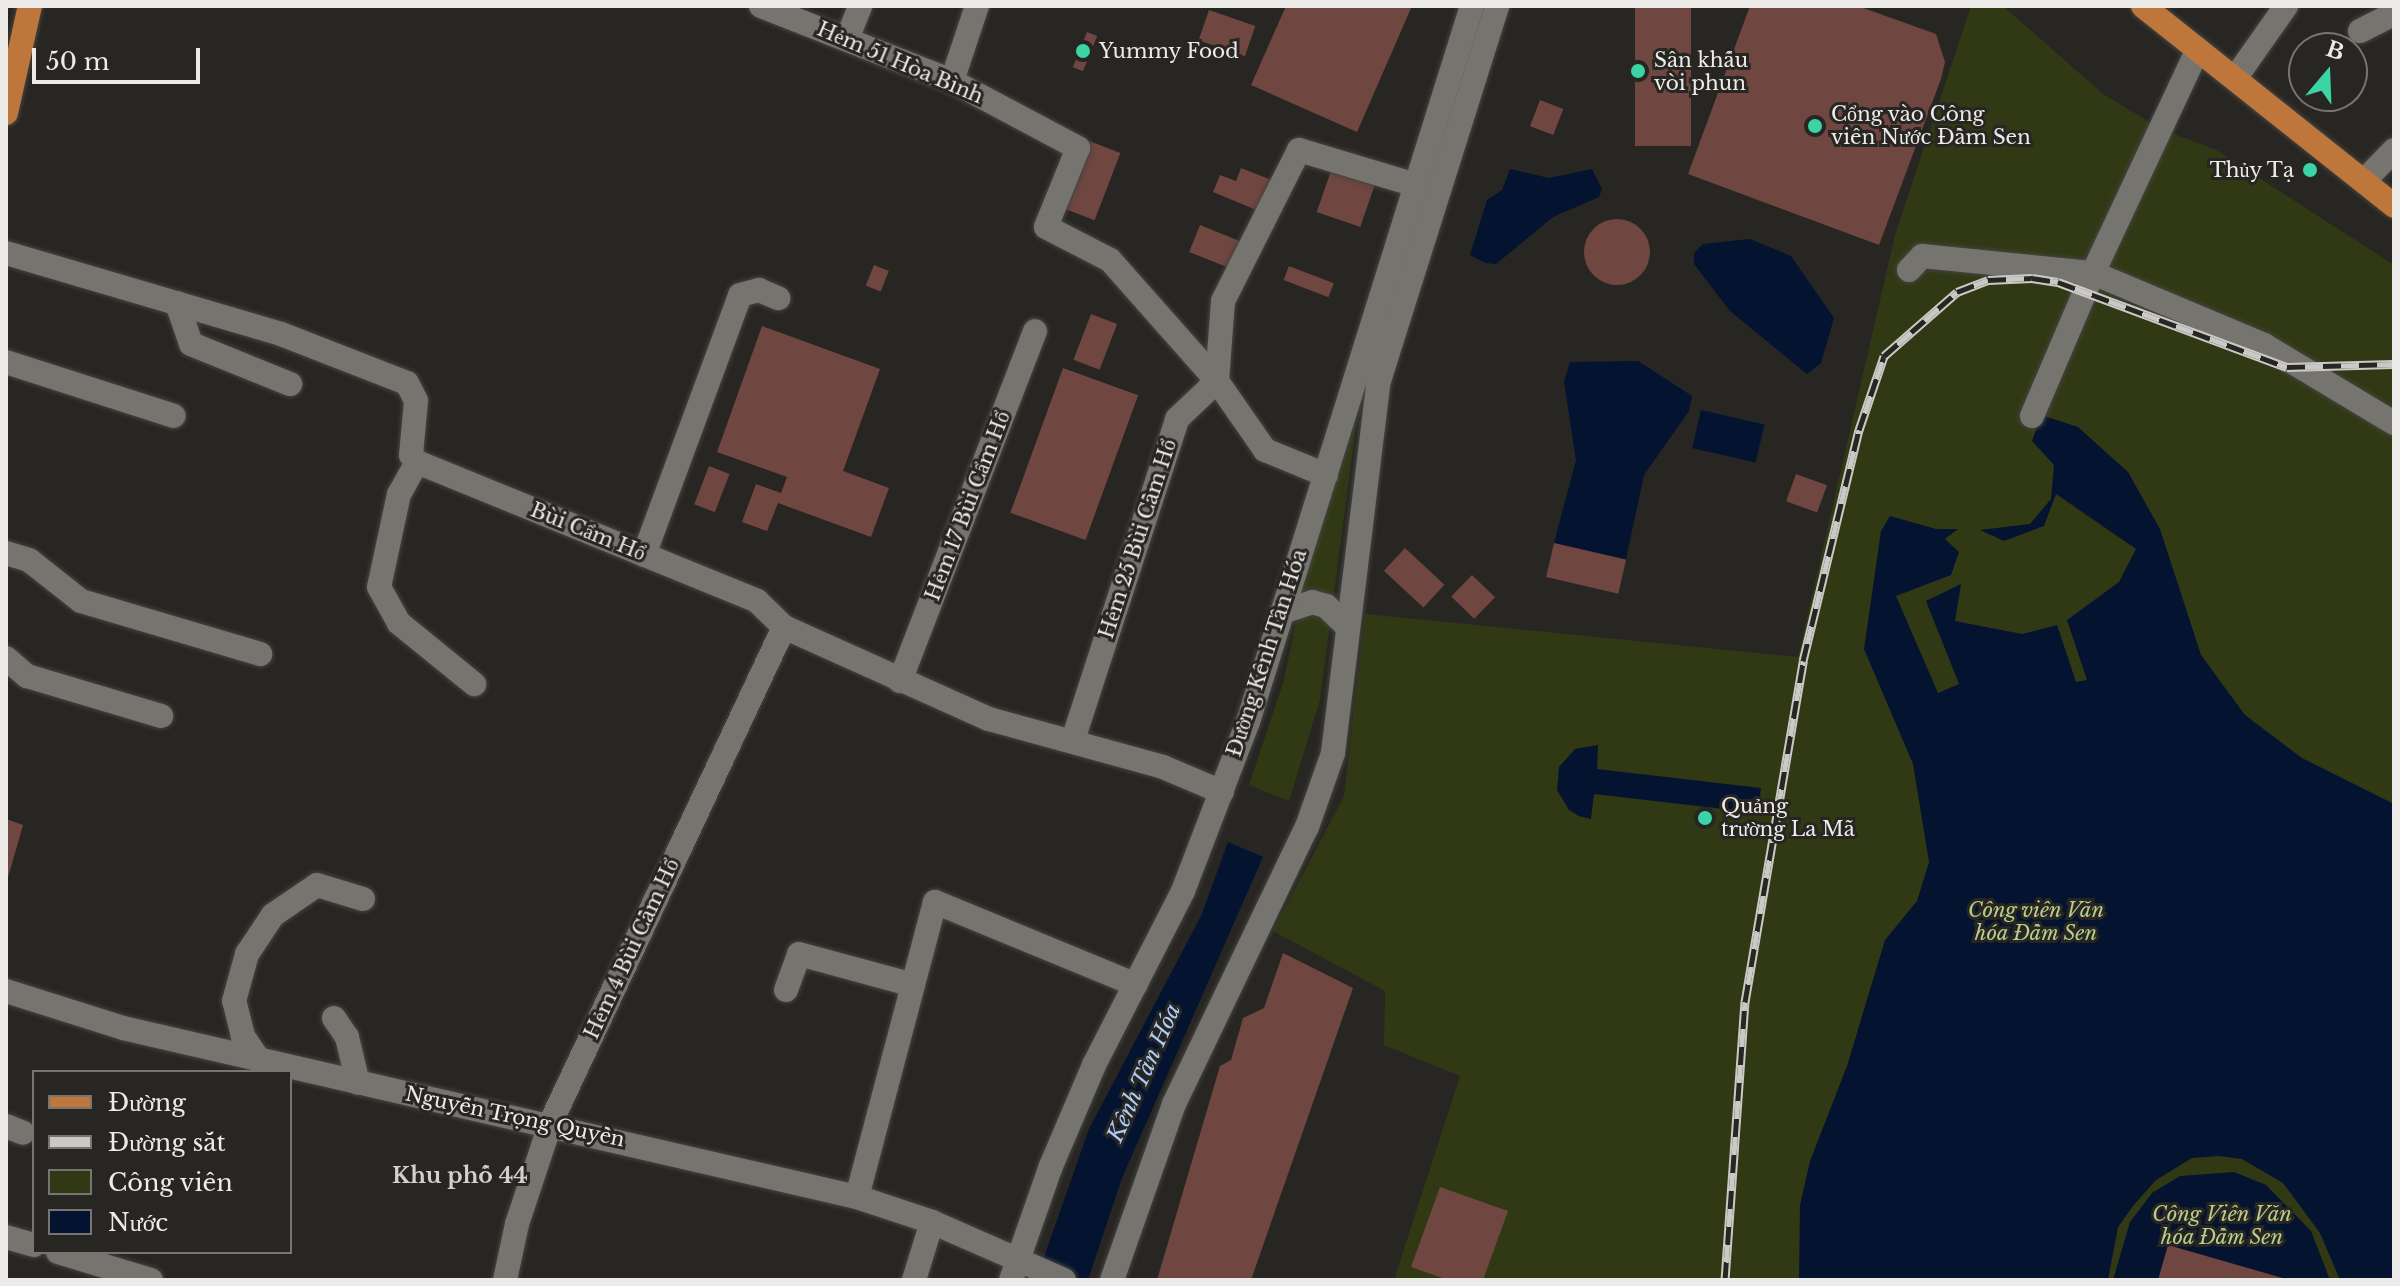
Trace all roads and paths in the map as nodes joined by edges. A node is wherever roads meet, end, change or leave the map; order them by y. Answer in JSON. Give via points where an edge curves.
{"nodes":[{"id":1,"x":30,"y":6,"type":"edge"},
{"id":2,"x":761,"y":6,"type":"edge"},
{"id":3,"x":860,"y":6,"type":"edge"},
{"id":4,"x":977,"y":6,"type":"edge"},
{"id":5,"x":1472,"y":6,"type":"edge"},
{"id":6,"x":1497,"y":6,"type":"edge"},
{"id":7,"x":2143,"y":6,"type":"edge"},
{"id":8,"x":2286,"y":6,"type":"edge"},
{"id":9,"x":2394,"y":14,"type":"edge"},
{"id":10,"x":2360,"y":31,"type":"dead end"},
{"id":11,"x":847,"y":39,"type":"junction"},
{"id":12,"x":2198,"y":49,"type":"junction"},
{"id":13,"x":2236,"y":77,"type":"junction"},
{"id":14,"x":952,"y":81,"type":"junction"},
{"id":15,"x":6,"y":113,"type":"edge"},
{"id":16,"x":2394,"y":150,"type":"edge"},
{"id":17,"x":2364,"y":181,"type":"junction"},
{"id":18,"x":1416,"y":185,"type":"junction"},
{"id":19,"x":2394,"y":206,"type":"edge"},
{"id":20,"x":6,"y":253,"type":"edge"},
{"id":21,"x":1909,"y":270,"type":"dead end"},
{"id":22,"x":2093,"y":273,"type":"junction"},
{"id":23,"x":778,"y":298,"type":"dead end"},
{"id":24,"x":177,"y":303,"type":"junction"},
{"id":25,"x":1035,"y":331,"type":"dead end"},
{"id":26,"x":6,"y":362,"type":"edge"},
{"id":27,"x":1217,"y":381,"type":"junction"},
{"id":28,"x":290,"y":384,"type":"dead end"},
{"id":29,"x":174,"y":416,"type":"dead end"},
{"id":30,"x":2032,"y":416,"type":"dead end"},
{"id":31,"x":2394,"y":423,"type":"edge"},
{"id":32,"x":417,"y":462,"type":"junction"},
{"id":33,"x":1326,"y":475,"type":"junction"},
{"id":34,"x":6,"y":553,"type":"edge"},
{"id":35,"x":644,"y":555,"type":"junction"},
{"id":36,"x":1282,"y":612,"type":"junction"},
{"id":37,"x":784,"y":627,"type":"junction"},
{"id":38,"x":1348,"y":627,"type":"junction"},
{"id":39,"x":260,"y":654,"type":"dead end"},
{"id":40,"x":6,"y":658,"type":"edge"},
{"id":41,"x":900,"y":681,"type":"junction"},
{"id":42,"x":474,"y":684,"type":"dead end"},
{"id":43,"x":161,"y":716,"type":"dead end"},
{"id":44,"x":1073,"y":740,"type":"junction"},
{"id":45,"x":1222,"y":792,"type":"junction"},
{"id":46,"x":363,"y":899,"type":"dead end"},
{"id":47,"x":913,"y":985,"type":"junction"},
{"id":48,"x":1136,"y":985,"type":"junction"},
{"id":49,"x":786,"y":990,"type":"dead end"},
{"id":50,"x":6,"y":991,"type":"edge"},
{"id":51,"x":334,"y":1018,"type":"dead end"},
{"id":52,"x":259,"y":1060,"type":"junction"},
{"id":53,"x":358,"y":1083,"type":"junction"},
{"id":54,"x":551,"y":1122,"type":"junction"},
{"id":55,"x":857,"y":1197,"type":"junction"},
{"id":56,"x":932,"y":1222,"type":"junction"},
{"id":57,"x":6,"y":1237,"type":"edge"},
{"id":58,"x":32,"y":1244,"type":"edge"},
{"id":59,"x":65,"y":1254,"type":"edge"},
{"id":60,"x":1021,"y":1271,"type":"edge"},
{"id":61,"x":151,"y":1280,"type":"edge"},
{"id":62,"x":505,"y":1280,"type":"edge"},
{"id":63,"x":914,"y":1280,"type":"edge"},
{"id":64,"x":1064,"y":1280,"type":"edge"},
{"id":65,"x":1112,"y":1280,"type":"edge"}],
"edges":[{"from":1,"to":15,"type":"main road"},
{"from":2,"to":11,"type":"street","name":"Hẻm 51 Hòa Bình"},
{"from":3,"to":11,"type":"street"},
{"from":4,"to":14,"type":"street"},
{"from":5,"to":18,"type":"street","name":"Đường Kênh Tân Hóa"},
{"from":6,"to":38,"type":"street","via":[[1379,381]]},
{"from":7,"to":12,"type":"main road"},
{"from":8,"to":13,"type":"street"},
{"from":9,"to":10,"type":"street"},
{"from":11,"to":14,"type":"street","name":"Hẻm 51 Hòa Bình"},
{"from":12,"to":13,"type":"main road"},
{"from":12,"to":22,"type":"street"},
{"from":13,"to":17,"type":"main road"},
{"from":14,"to":27,"type":"street","name":"Hẻm 51 Hòa Bình","via":[[1078,148],[1046,227],[1110,260]]},
{"from":16,"to":17,"type":"street"},
{"from":17,"to":19,"type":"main road"},
{"from":18,"to":27,"type":"street","via":[[1299,150],[1223,301]]},
{"from":18,"to":33,"type":"street","name":"Đường Kênh Tân Hóa"},
{"from":20,"to":24,"type":"street"},
{"from":21,"to":22,"type":"street","via":[[1922,256]]},
{"from":22,"to":30,"type":"street"},
{"from":22,"to":31,"type":"street","via":[[2264,345]]},
{"from":23,"to":35,"type":"street","via":[[759,290],[740,295]]},
{"from":24,"to":28,"type":"street","via":[[191,344]]},
{"from":24,"to":32,"type":"street","via":[[281,334],[407,383],[416,401],[411,455]]},
{"from":25,"to":41,"type":"street","name":"Hẻm 17 Bùi Cẩm Hổ"},
{"from":26,"to":29,"type":"street"},
{"from":27,"to":33,"type":"street","via":[[1265,450]]},
{"from":27,"to":44,"type":"street","name":"Hẻm 25 Bùi Cầm Hổ","via":[[1177,419]]},
{"from":32,"to":35,"type":"street","name":"Bùi Cẩm Hổ"},
{"from":32,"to":42,"type":"street","via":[[399,494],[379,587],[399,623]]},
{"from":33,"to":36,"type":"street","name":"Đường Kênh Tân Hóa"},
{"from":34,"to":39,"type":"street","via":[[29,560],[81,601]]},
{"from":35,"to":37,"type":"street","name":"Bùi Cẩm Hổ","via":[[757,601]]},
{"from":36,"to":38,"type":"street","via":[[1312,602],[1326,606]]},
{"from":36,"to":45,"type":"street","name":"Đường Kênh Tân Hóa"},
{"from":37,"to":41,"type":"street","name":"Bùi Cẩm Hổ"},
{"from":37,"to":54,"type":"street","name":"Hẻm 4 Bùi Cầm Hổ"},
{"from":38,"to":65,"type":"street","via":[[1333,753],[1307,827],[1174,1104]]},
{"from":40,"to":43,"type":"street","via":[[27,676]]},
{"from":41,"to":44,"type":"street","name":"Bùi Cẩm Hổ","via":[[989,719]]},
{"from":44,"to":45,"type":"street","name":"Bùi Cẩm Hổ","via":[[1163,767]]},
{"from":45,"to":48,"type":"street","name":"Đường Kênh Tân Hóa","via":[[1183,891]]},
{"from":46,"to":52,"type":"street","via":[[317,885],[273,915],[247,954],[234,1001],[243,1036]]},
{"from":47,"to":48,"type":"street","via":[[935,902]]},
{"from":47,"to":49,"type":"street","via":[[799,954]]},
{"from":47,"to":55,"type":"street"},
{"from":48,"to":60,"type":"street","name":"Đường Kênh Tân Hóa","via":[[1076,1109]]},
{"from":50,"to":52,"type":"street","name":"Nguyễn Trọng Quyền","via":[[123,1028]]},
{"from":51,"to":53,"type":"street","via":[[351,1048]]},
{"from":52,"to":53,"type":"street","name":"Nguyễn Trọng Quyền"},
{"from":53,"to":54,"type":"street","name":"Nguyễn Trọng Quyền"},
{"from":54,"to":55,"type":"street","name":"Nguyễn Trọng Quyền"},
{"from":54,"to":62,"type":"street","name":"Hẻm 4 Bùi Cầm Hổ","via":[[517,1224]]},
{"from":55,"to":56,"type":"street","name":"Nguyễn Trọng Quyền"},
{"from":56,"to":60,"type":"street","name":"Nguyễn Trọng Quyền"},
{"from":56,"to":63,"type":"street"},
{"from":57,"to":58,"type":"street"},
{"from":59,"to":61,"type":"street"},
{"from":60,"to":64,"type":"street","name":"Nguyễn Trọng Quyền"}]}
